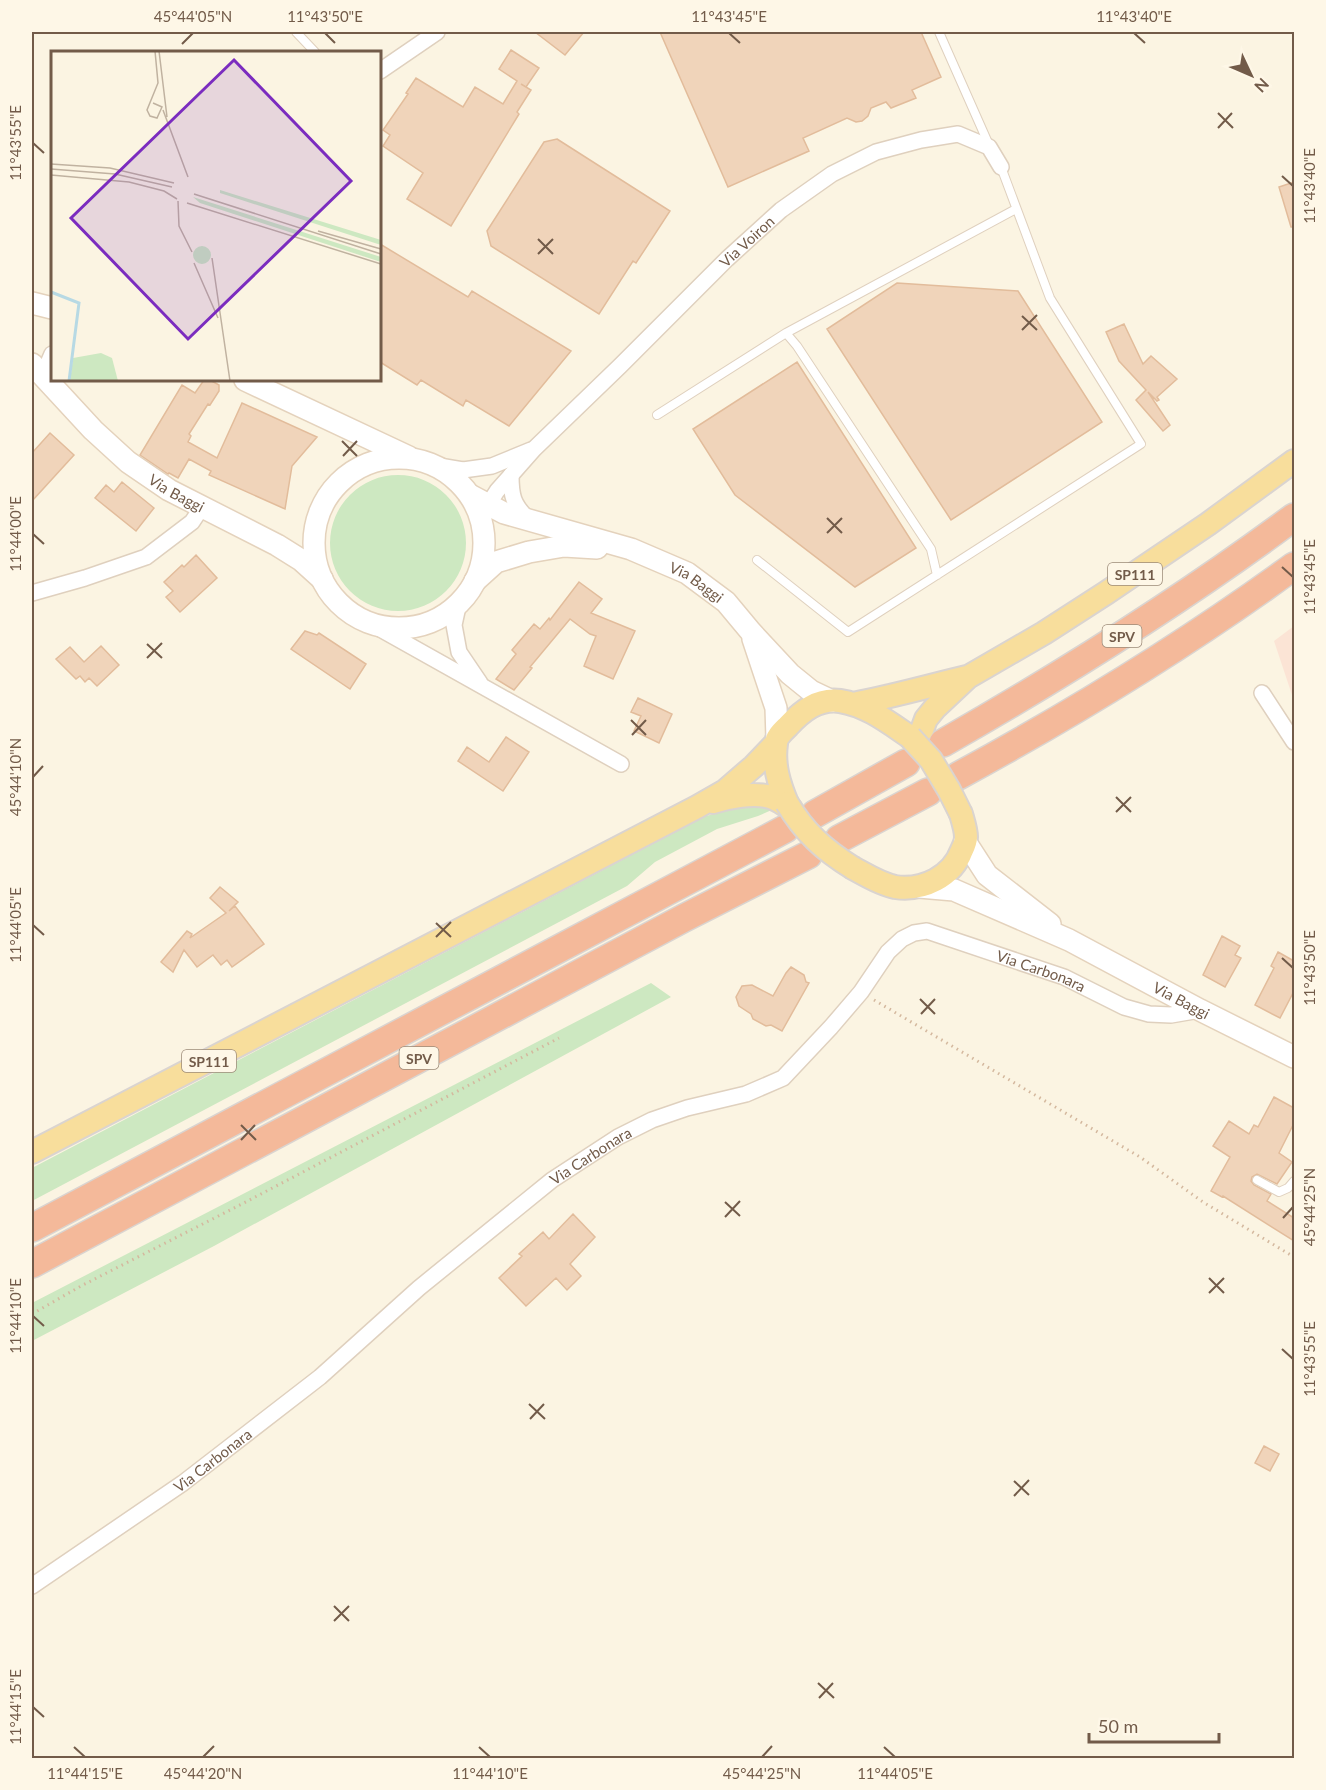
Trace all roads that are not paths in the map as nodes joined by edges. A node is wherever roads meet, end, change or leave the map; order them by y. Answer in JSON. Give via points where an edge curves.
{"nodes":[{"id":1,"x":296,"y":32,"type":"edge"},
{"id":2,"x":437,"y":32,"type":"edge"},
{"id":3,"x":939,"y":32,"type":"edge"},
{"id":4,"x":314,"y":51,"type":"edge"},
{"id":5,"x":381,"y":69,"type":"edge"},
{"id":6,"x":989,"y":147,"type":"junction"},
{"id":7,"x":1001,"y":167,"type":"joint"},
{"id":8,"x":1016,"y":209,"type":"junction"},
{"id":9,"x":32,"y":303,"type":"edge"},
{"id":10,"x":51,"y":309,"type":"edge"},
{"id":11,"x":786,"y":333,"type":"junction"},
{"id":12,"x":51,"y":356,"type":"edge"},
{"id":13,"x":32,"y":364,"type":"edge"},
{"id":14,"x":51,"y":380,"type":"edge"},
{"id":15,"x":52,"y":381,"type":"edge"},
{"id":16,"x":247,"y":381,"type":"edge"},
{"id":17,"x":657,"y":415,"type":"dead end"},
{"id":18,"x":534,"y":449,"type":"junction"},
{"id":19,"x":412,"y":459,"type":"junction"},
{"id":20,"x":1294,"y":461,"type":"edge"},
{"id":21,"x":433,"y":465,"type":"junction"},
{"id":22,"x":511,"y":475,"type":"junction"},
{"id":23,"x":202,"y":507,"type":"junction"},
{"id":24,"x":480,"y":508,"type":"junction"},
{"id":25,"x":1294,"y":517,"type":"edge"},
{"id":26,"x":528,"y":519,"type":"junction"},
{"id":27,"x":631,"y":549,"type":"junction"},
{"id":28,"x":757,"y":560,"type":"dead end"},
{"id":29,"x":1294,"y":566,"type":"edge"},
{"id":30,"x":937,"y":575,"type":"junction"},
{"id":31,"x":322,"y":579,"type":"junction"},
{"id":32,"x":474,"y":582,"type":"junction"},
{"id":33,"x":32,"y":593,"type":"edge"},
{"id":34,"x":459,"y":602,"type":"junction"},
{"id":35,"x":366,"y":621,"type":"junction"},
{"id":36,"x":751,"y":632,"type":"junction"},
{"id":37,"x":968,"y":677,"type":"junction"},
{"id":38,"x":482,"y":686,"type":"junction"},
{"id":39,"x":1262,"y":693,"type":"dead end"},
{"id":40,"x":842,"y":702,"type":"junction"},
{"id":41,"x":776,"y":741,"type":"junction"},
{"id":42,"x":1294,"y":742,"type":"edge"},
{"id":43,"x":922,"y":747,"type":"junction"},
{"id":44,"x":621,"y":764,"type":"dead end"},
{"id":45,"x":958,"y":777,"type":"dead end"},
{"id":46,"x":928,"y":792,"type":"dead end"},
{"id":47,"x":697,"y":807,"type":"junction"},
{"id":48,"x":792,"y":812,"type":"junction"},
{"id":49,"x":839,"y":839,"type":"dead end"},
{"id":50,"x":965,"y":841,"type":"junction"},
{"id":51,"x":808,"y":855,"type":"dead end"},
{"id":52,"x":919,"y":887,"type":"junction"},
{"id":53,"x":1069,"y":940,"type":"junction"},
{"id":54,"x":1200,"y":1010,"type":"junction"},
{"id":55,"x":1294,"y":1057,"type":"edge"},
{"id":56,"x":32,"y":1152,"type":"edge"},
{"id":57,"x":1257,"y":1180,"type":"dead end"},
{"id":58,"x":1294,"y":1181,"type":"edge"},
{"id":59,"x":32,"y":1228,"type":"edge"},
{"id":60,"x":32,"y":1264,"type":"edge"},
{"id":61,"x":32,"y":1586,"type":"edge"}],
"edges":[{"from":1,"to":4,"type":"lane"},
{"from":2,"to":5,"type":"street"},
{"from":3,"to":6,"type":"lane"},
{"from":6,"to":7,"type":"street"},
{"from":6,"to":18,"type":"street","name":"Via Voiron","via":[[958,134],[921,140],[876,152],[832,174],[781,210],[727,259]]},
{"from":7,"to":8,"type":"lane"},
{"from":8,"to":11,"type":"lane"},
{"from":8,"to":30,"type":"lane","via":[[1050,298],[1141,444]]},
{"from":9,"to":10,"type":"main road"},
{"from":11,"to":17,"type":"lane"},
{"from":11,"to":30,"type":"lane","via":[[931,549]]},
{"from":12,"to":14,"type":"street"},
{"from":13,"to":14,"type":"main road","name":"Via Baggi"},
{"from":15,"to":23,"type":"main road","name":"Via Baggi","via":[[93,430],[128,462]]},
{"from":16,"to":19,"type":"main road","name":"Via Baggi"},
{"from":18,"to":21,"type":"street","name":"Via Voiron","via":[[492,466],[463,470]]},
{"from":18,"to":22,"type":"street","name":"Via Voiron"},
{"from":19,"to":21,"type":"main road","name":"Via Baggi"},
{"from":19,"to":31,"type":"main road","name":"Via Baggi","via":[[389,458],[367,464],[331,492],[314,534],[315,557]]},
{"from":20,"to":37,"type":"main road","number":"SP111","via":[[1116,587]]},
{"from":21,"to":24,"type":"main road","name":"Via Baggi","via":[[460,483]]},
{"from":22,"to":24,"type":"street","name":"Via Voiron"},
{"from":22,"to":26,"type":"street","via":[[516,506]]},
{"from":23,"to":31,"type":"main road","name":"Via Baggi","via":[[285,550]]},
{"from":23,"to":33,"type":"street","via":[[192,522],[146,556]]},
{"from":24,"to":26,"type":"main road","name":"Via Baggi"},
{"from":24,"to":32,"type":"main road","name":"Via Baggi","via":[[484,543],[482,563]]},
{"from":25,"to":43,"type":"highway","number":"SPV","via":[[1188,593],[1025,696]]},
{"from":26,"to":27,"type":"main road","name":"Via Baggi"},
{"from":27,"to":32,"type":"main road","name":"Via Baggi","via":[[564,546],[529,552],[496,562]]},
{"from":27,"to":36,"type":"main road","name":"Via Baggi","via":[[687,573],[726,602]]},
{"from":28,"to":30,"type":"lane","via":[[848,632]]},
{"from":29,"to":45,"type":"highway","number":"SPV","via":[[1121,682]]},
{"from":31,"to":35,"type":"main road","name":"Via Baggi","via":[[333,597]]},
{"from":32,"to":34,"type":"main road","name":"Via Baggi"},
{"from":34,"to":35,"type":"main road","name":"Via Baggi","via":[[439,617],[416,626],[391,627]]},
{"from":34,"to":38,"type":"street","name":"Via Baggi","via":[[454,625],[459,652]]},
{"from":35,"to":38,"type":"street","name":"Via Baggi"},
{"from":36,"to":40,"type":"main road","name":"Via Baggi","via":[[811,691]]},
{"from":36,"to":41,"type":"main road","name":"Via Baggi","via":[[776,708]]},
{"from":37,"to":40,"type":"main road","number":"SP111","via":[[888,698]]},
{"from":37,"to":43,"type":"main road","number":"SP111","via":[[926,719]]},
{"from":38,"to":44,"type":"street","name":"Via Baggi"},
{"from":39,"to":42,"type":"street"},
{"from":40,"to":41,"type":"main road","number":"SP111","via":[[815,704],[801,712]]},
{"from":40,"to":43,"type":"main road","via":[[880,716]]},
{"from":41,"to":47,"type":"main road","number":"SP111","via":[[754,766]]},
{"from":41,"to":48,"type":"main road","via":[[777,780]]},
{"from":43,"to":48,"type":"highway","number":"SPV"},
{"from":43,"to":50,"type":"main road","bridge":true,"via":[[961,814]]},
{"from":46,"to":49,"type":"highway"},
{"from":47,"to":48,"type":"main road","number":"SP111","via":[[729,796],[765,796]]},
{"from":47,"to":56,"type":"main road","number":"SP111"},
{"from":48,"to":52,"type":"main road","bridge":true,"via":[[810,835],[853,868],[893,886]]},
{"from":48,"to":59,"type":"highway","number":"SPV"},
{"from":50,"to":52,"type":"main road","via":[[952,868],[941,878]]},
{"from":50,"to":53,"type":"main road","name":"Via Baggi","via":[[987,875]]},
{"from":51,"to":60,"type":"highway","number":"SPV"},
{"from":52,"to":53,"type":"main road","name":"Via Baggi","via":[[954,890]]},
{"from":53,"to":54,"type":"main road","name":"Via Baggi"},
{"from":54,"to":55,"type":"main road","name":"Via Baggi"},
{"from":54,"to":61,"type":"street","name":"Via Carbonara","via":[[1171,1016],[1149,1014],[1124,1007],[1064,977],[927,931],[914,933],[888,952],[861,992],[783,1078],[746,1094],[652,1120],[552,1180],[468,1247],[320,1377],[183,1483]]},
{"from":57,"to":58,"type":"lane","via":[[1279,1191]]}]}
